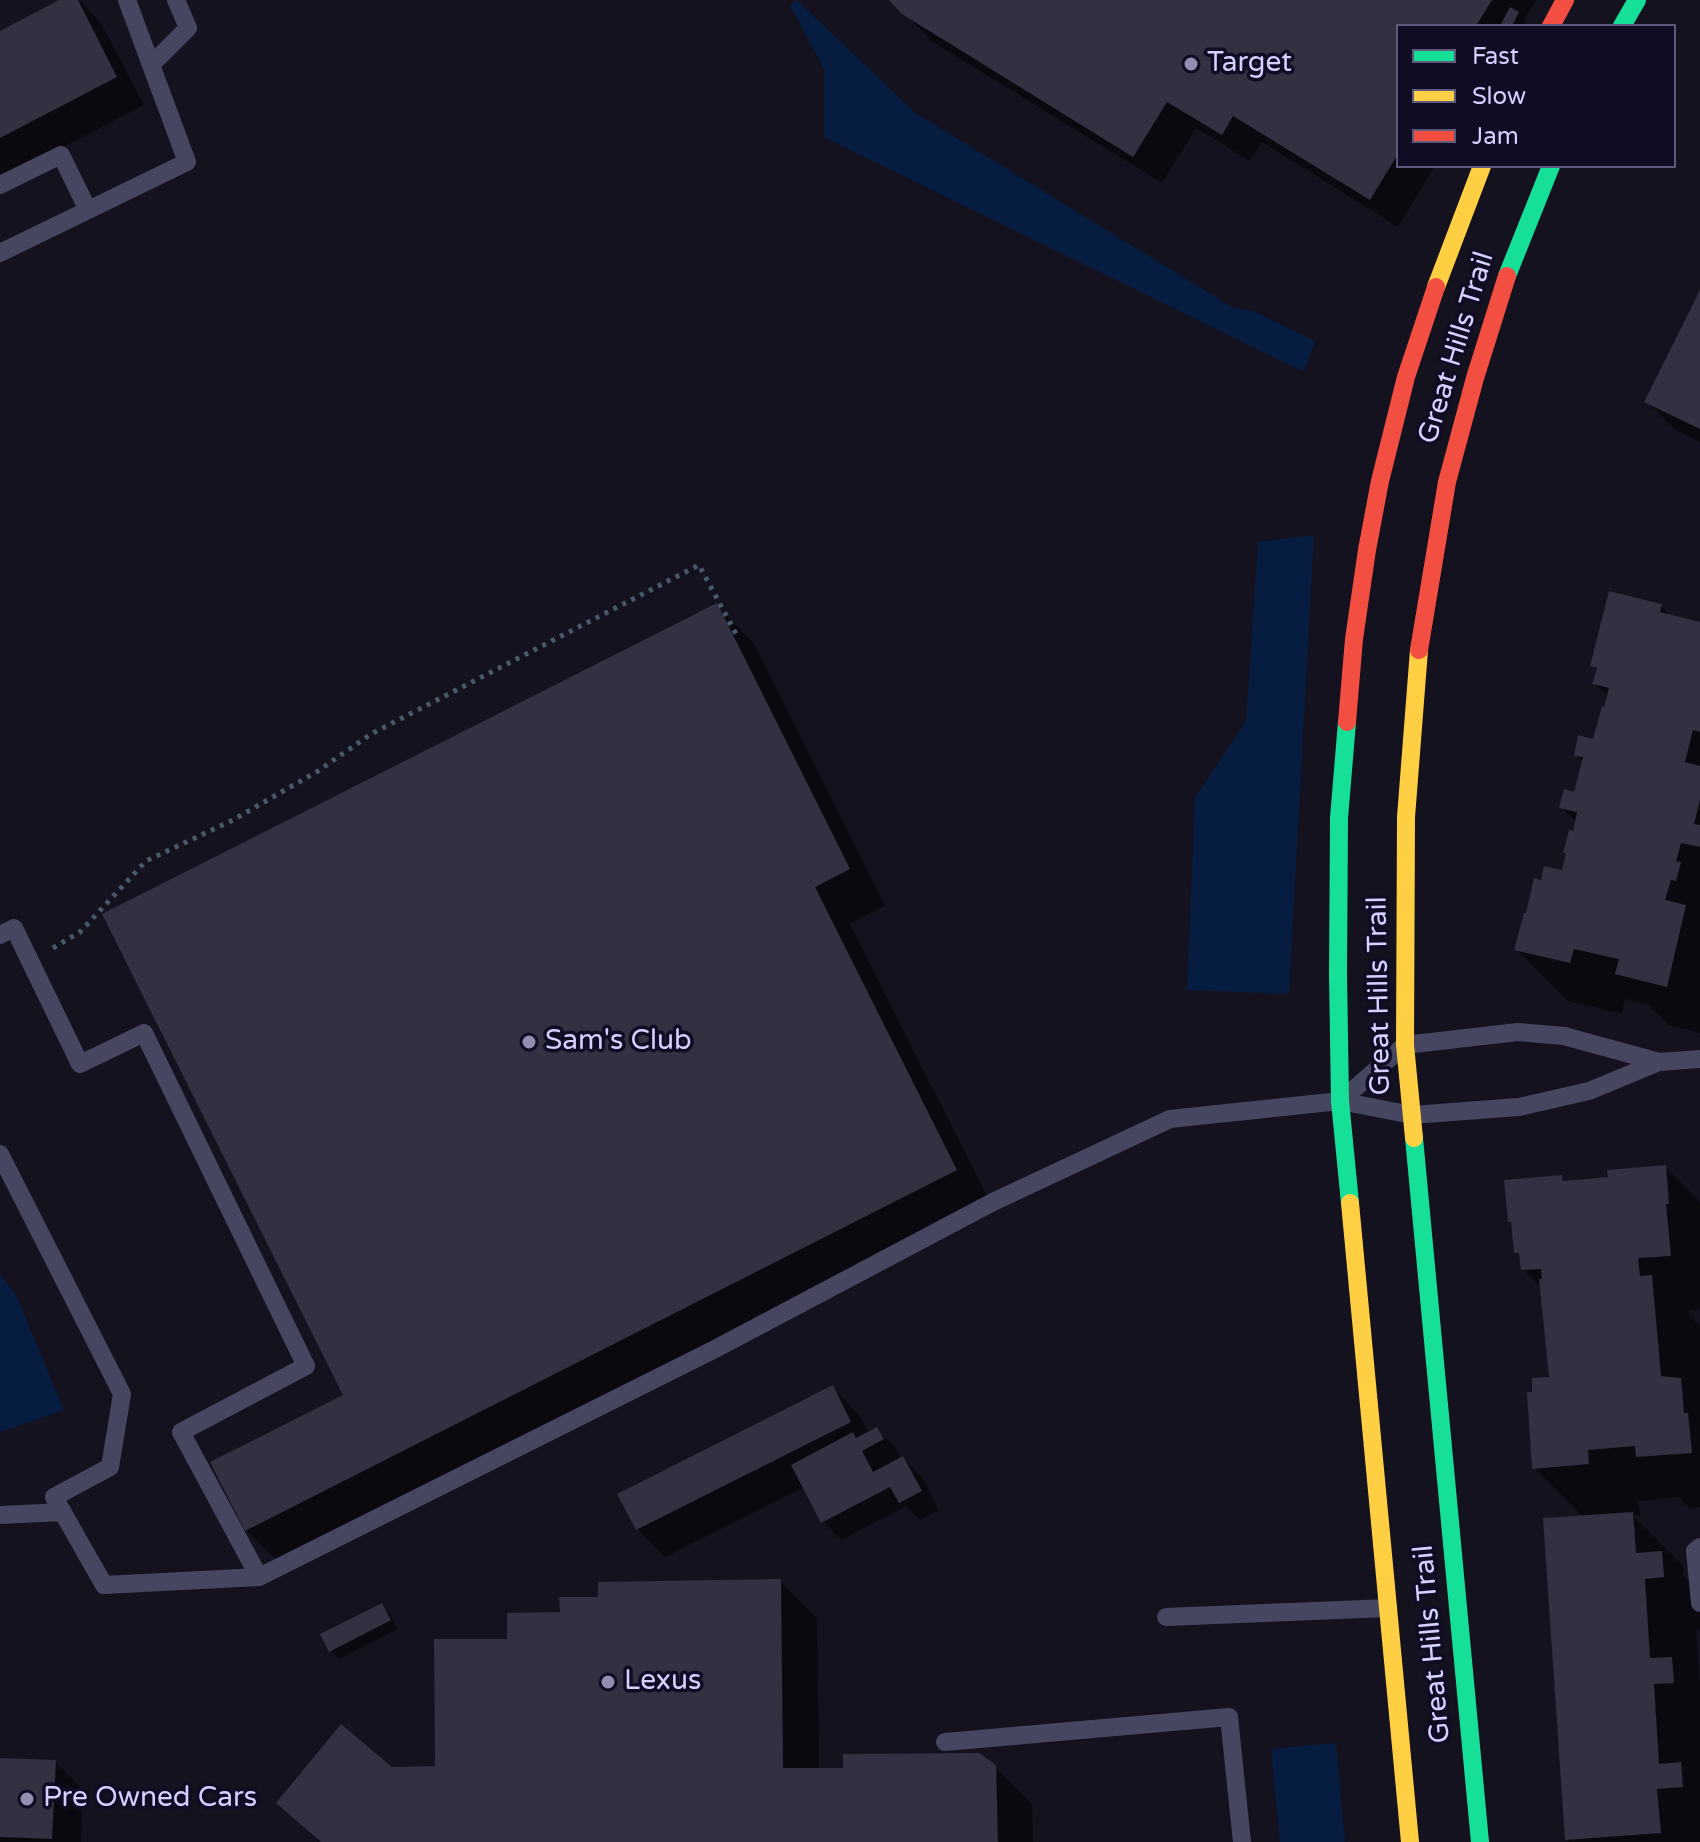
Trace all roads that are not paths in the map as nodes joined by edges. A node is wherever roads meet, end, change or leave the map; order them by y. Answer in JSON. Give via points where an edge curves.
{"nodes":[{"id":1,"x":127,"y":0,"type":"edge"},
{"id":2,"x":176,"y":0,"type":"edge"},
{"id":3,"x":1565,"y":0,"type":"edge"},
{"id":4,"x":1637,"y":0,"type":"edge"},
{"id":5,"x":1552,"y":24,"type":"edge"},
{"id":6,"x":1623,"y":24,"type":"edge"},
{"id":7,"x":151,"y":65,"type":"junction"},
{"id":8,"x":1481,"y":168,"type":"edge"},
{"id":9,"x":1550,"y":168,"type":"edge"},
{"id":10,"x":0,"y":185,"type":"edge"},
{"id":11,"x":88,"y":210,"type":"junction"},
{"id":12,"x":0,"y":253,"type":"edge"},
{"id":13,"x":0,"y":935,"type":"edge"},
{"id":14,"x":1405,"y":1045,"type":"junction"},
{"id":15,"x":1700,"y":1059,"type":"edge"},
{"id":16,"x":1659,"y":1062,"type":"junction"},
{"id":17,"x":1340,"y":1101,"type":"junction"},
{"id":18,"x":1412,"y":1115,"type":"junction"},
{"id":19,"x":0,"y":1154,"type":"edge"},
{"id":20,"x":63,"y":1512,"type":"junction"},
{"id":21,"x":0,"y":1515,"type":"edge"},
{"id":22,"x":1700,"y":1547,"type":"edge"},
{"id":23,"x":259,"y":1577,"type":"junction"},
{"id":24,"x":1700,"y":1603,"type":"edge"},
{"id":25,"x":1388,"y":1608,"type":"junction"},
{"id":26,"x":1166,"y":1617,"type":"dead end"},
{"id":27,"x":945,"y":1742,"type":"dead end"},
{"id":28,"x":1242,"y":1842,"type":"edge"},
{"id":29,"x":1410,"y":1842,"type":"edge"},
{"id":30,"x":1480,"y":1842,"type":"edge"}],
"edges":[{"from":1,"to":7,"type":"lane"},
{"from":2,"to":7,"type":"lane","via":[[188,28]]},
{"from":3,"to":5,"type":"street"},
{"from":4,"to":6,"type":"street"},
{"from":7,"to":11,"type":"lane","via":[[187,162]]},
{"from":8,"to":17,"type":"street","name":"Great Hills Trail","via":[[1406,377],[1367,550],[1339,818]]},
{"from":9,"to":14,"type":"street","name":"Great Hills Trail","via":[[1510,265],[1475,378],[1447,482],[1427,589],[1406,817]]},
{"from":10,"to":11,"type":"lane","via":[[61,155]]},
{"from":11,"to":12,"type":"lane"},
{"from":13,"to":23,"type":"lane","via":[[14,928],[80,1064],[144,1033],[306,1366],[181,1432]]},
{"from":14,"to":16,"type":"lane","via":[[1518,1032],[1564,1036]]},
{"from":14,"to":17,"type":"lane"},
{"from":14,"to":18,"type":"street","name":"Great Hills Trail"},
{"from":15,"to":16,"type":"lane"},
{"from":16,"to":18,"type":"lane","via":[[1589,1091],[1519,1107]]},
{"from":17,"to":18,"type":"lane"},
{"from":17,"to":23,"type":"lane","via":[[1170,1119],[993,1202],[715,1349]]},
{"from":17,"to":25,"type":"street","name":"Great Hills Trail"},
{"from":18,"to":30,"type":"street","name":"Great Hills Trail"},
{"from":19,"to":20,"type":"lane","via":[[122,1394],[110,1467],[54,1497]]},
{"from":20,"to":21,"type":"lane"},
{"from":20,"to":23,"type":"lane","via":[[104,1585]]},
{"from":22,"to":24,"type":"lane","via":[[1695,1551]]},
{"from":25,"to":26,"type":"lane"},
{"from":25,"to":29,"type":"street","name":"Great Hills Trail"},
{"from":27,"to":28,"type":"lane","via":[[1229,1717]]}]}
